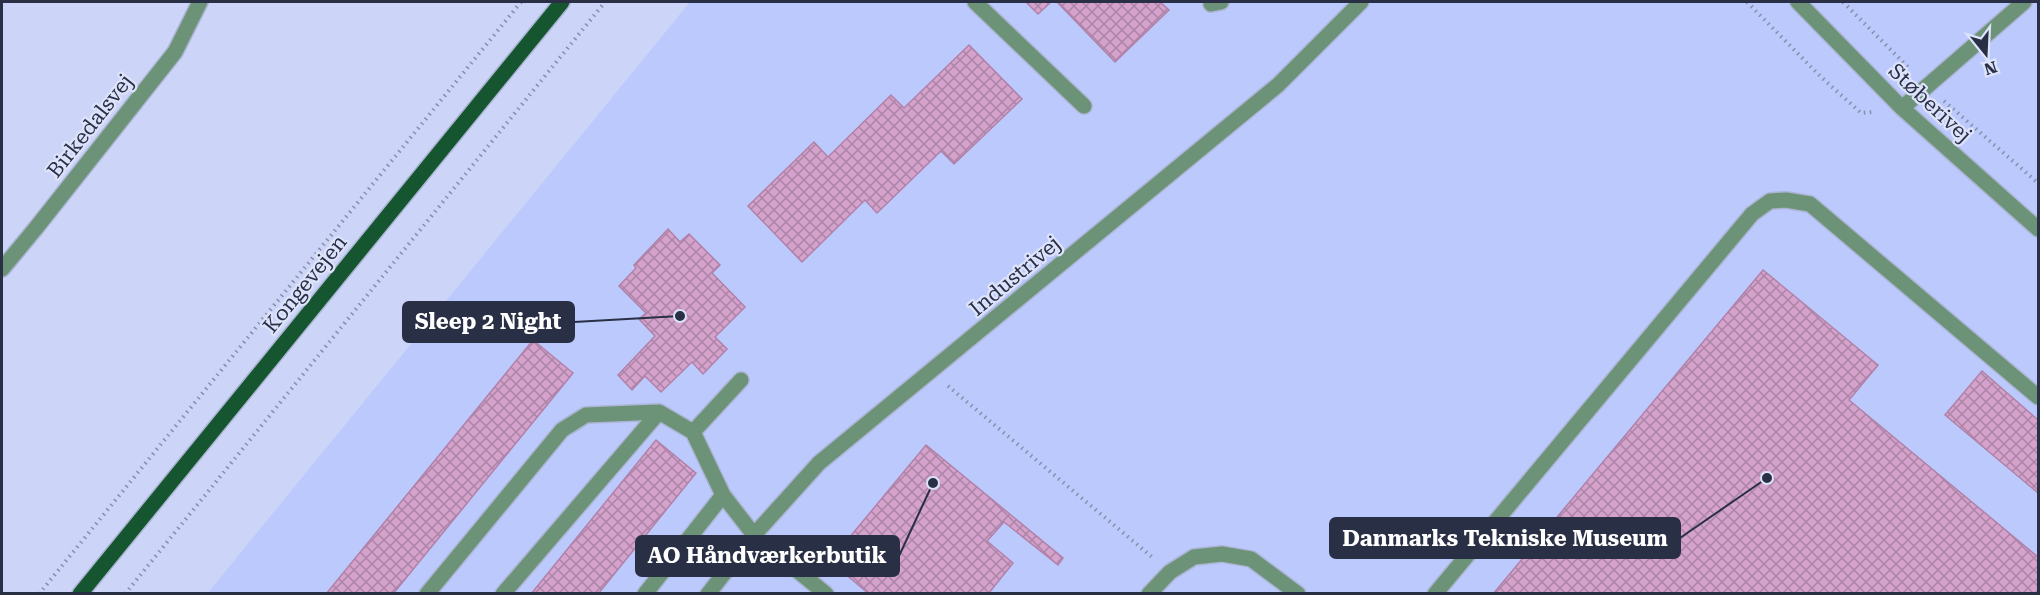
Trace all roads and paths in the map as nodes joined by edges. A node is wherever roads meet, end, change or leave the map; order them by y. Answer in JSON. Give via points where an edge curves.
{"nodes":[{"id":1,"x":200,"y":2,"type":"edge"},
{"id":2,"x":521,"y":2,"type":"edge"},
{"id":3,"x":562,"y":2,"type":"edge"},
{"id":4,"x":605,"y":2,"type":"edge"},
{"id":5,"x":975,"y":2,"type":"edge"},
{"id":6,"x":1361,"y":2,"type":"edge"},
{"id":7,"x":1746,"y":2,"type":"edge"},
{"id":8,"x":1798,"y":2,"type":"edge"},
{"id":9,"x":2024,"y":2,"type":"edge"},
{"id":10,"x":1084,"y":106,"type":"dead end"},
{"id":11,"x":1902,"y":108,"type":"junction"},
{"id":12,"x":2038,"y":229,"type":"edge"},
{"id":13,"x":2,"y":269,"type":"edge"},
{"id":14,"x":932,"y":372,"type":"junction"},
{"id":15,"x":741,"y":380,"type":"dead end"},
{"id":16,"x":2038,"y":397,"type":"edge"},
{"id":17,"x":659,"y":412,"type":"junction"},
{"id":18,"x":693,"y":432,"type":"junction"},
{"id":19,"x":723,"y":495,"type":"junction"},
{"id":20,"x":754,"y":535,"type":"junction"},
{"id":21,"x":1170,"y":572,"type":"junction"},
{"id":22,"x":39,"y":594,"type":"edge"},
{"id":23,"x":80,"y":594,"type":"edge"},
{"id":24,"x":125,"y":594,"type":"edge"},
{"id":25,"x":427,"y":594,"type":"edge"},
{"id":26,"x":503,"y":594,"type":"edge"},
{"id":27,"x":645,"y":594,"type":"edge"},
{"id":28,"x":708,"y":594,"type":"edge"},
{"id":29,"x":826,"y":594,"type":"edge"},
{"id":30,"x":1149,"y":594,"type":"edge"},
{"id":31,"x":1298,"y":594,"type":"edge"},
{"id":32,"x":1435,"y":594,"type":"edge"}],
"edges":[{"from":1,"to":13,"type":"street","name":"Birkedalsvej","via":[[175,52]]},
{"from":2,"to":22,"type":"path"},
{"from":3,"to":23,"type":"main road","name":"Kongevejen"},
{"from":4,"to":24,"type":"path"},
{"from":5,"to":10,"type":"street"},
{"from":6,"to":14,"type":"street","name":"Industrivej","via":[[1278,85]]},
{"from":7,"to":11,"type":"path","via":[[1861,113]]},
{"from":8,"to":11,"type":"street","name":"Støberivej"},
{"from":9,"to":11,"type":"street"},
{"from":11,"to":12,"type":"street","name":"Støberivej"},
{"from":14,"to":20,"type":"street","name":"Industrivej","via":[[819,463]]},
{"from":14,"to":21,"type":"path"},
{"from":15,"to":18,"type":"street"},
{"from":16,"to":32,"type":"street","via":[[1810,204],[1770,201],[1752,214]]},
{"from":17,"to":18,"type":"street"},
{"from":17,"to":25,"type":"street","via":[[586,415],[562,430]]},
{"from":17,"to":26,"type":"street"},
{"from":18,"to":19,"type":"street"},
{"from":19,"to":20,"type":"street"},
{"from":19,"to":27,"type":"street"},
{"from":20,"to":28,"type":"street","name":"Industrivej"},
{"from":20,"to":29,"type":"street"},
{"from":21,"to":30,"type":"street"},
{"from":21,"to":31,"type":"street","via":[[1194,557],[1222,554],[1251,559]]}]}
